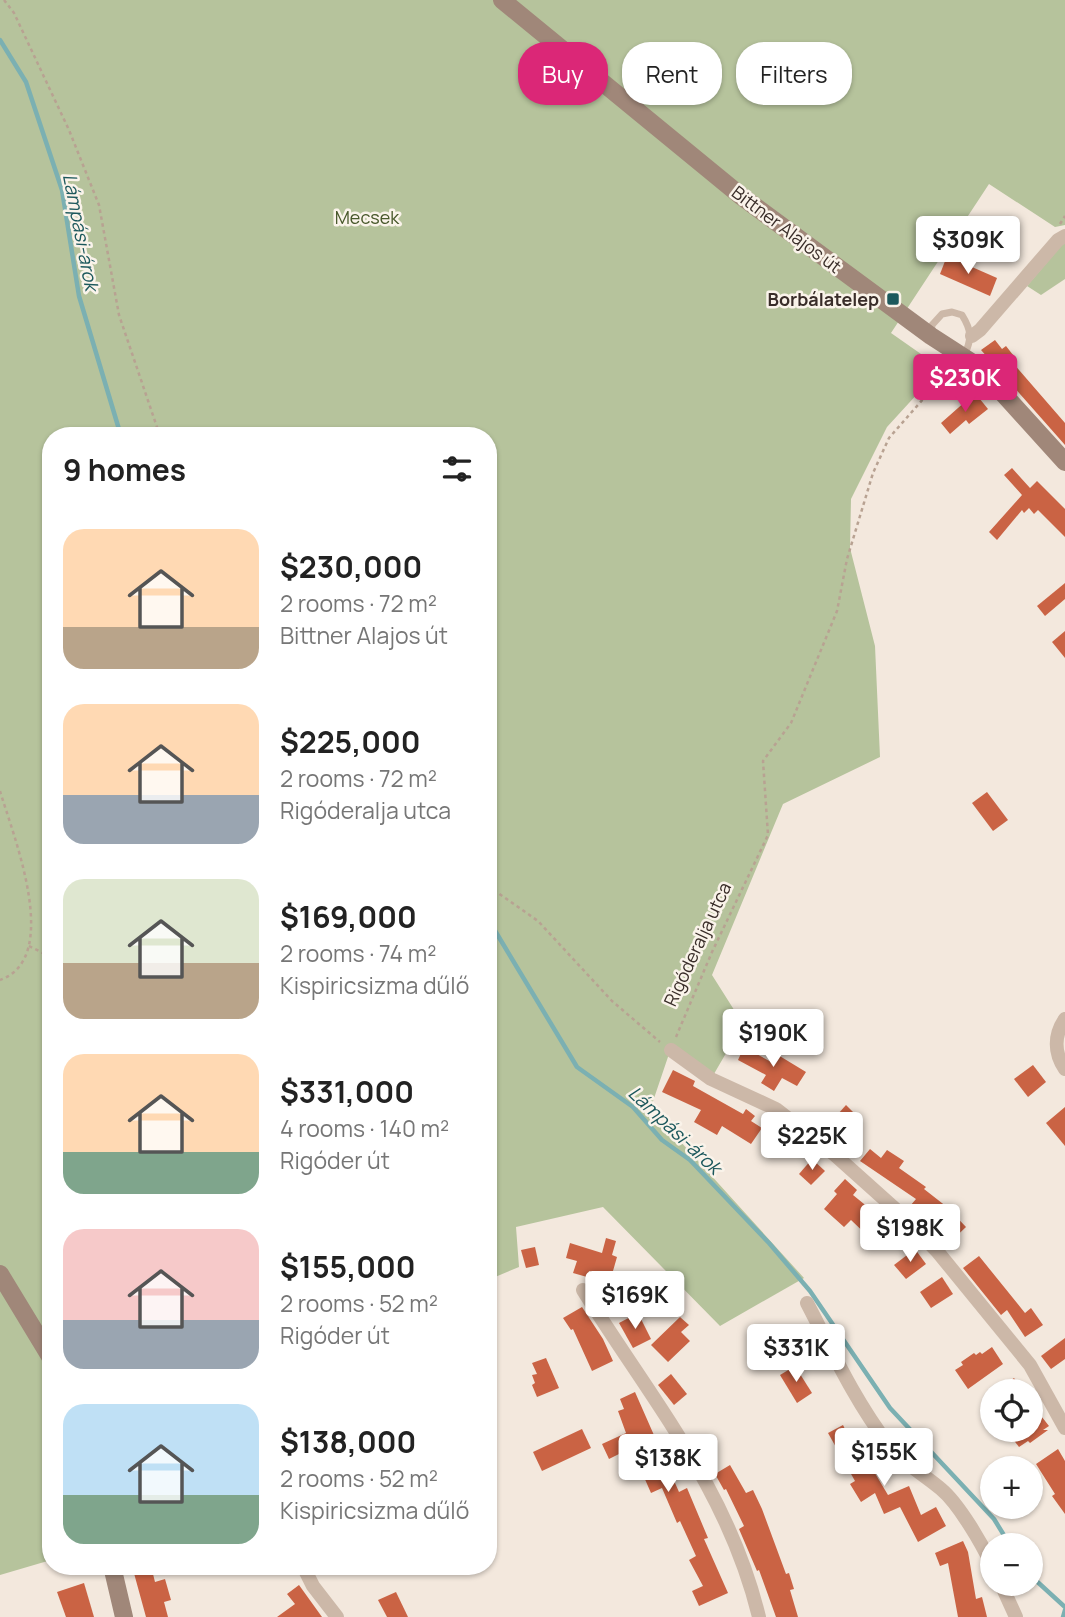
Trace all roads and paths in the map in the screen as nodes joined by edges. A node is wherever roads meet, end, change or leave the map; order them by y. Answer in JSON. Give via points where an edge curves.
{"nodes":[{"id":1,"x":4,"y":0,"type":"edge"},
{"id":2,"x":502,"y":0,"type":"edge"},
{"id":3,"x":1065,"y":236,"type":"edge"},
{"id":4,"x":931,"y":336,"type":"junction"},
{"id":5,"x":972,"y":336,"type":"junction"},
{"id":6,"x":962,"y":355,"type":"junction"},
{"id":7,"x":157,"y":427,"type":"edge"},
{"id":8,"x":1065,"y":462,"type":"edge"},
{"id":9,"x":0,"y":791,"type":"edge"},
{"id":10,"x":497,"y":893,"type":"edge"},
{"id":11,"x":29,"y":946,"type":"junction"},
{"id":12,"x":42,"y":952,"type":"edge"},
{"id":13,"x":0,"y":980,"type":"edge"},
{"id":14,"x":1065,"y":1019,"type":"edge"},
{"id":15,"x":671,"y":1051,"type":"junction"},
{"id":16,"x":1065,"y":1069,"type":"edge"},
{"id":17,"x":0,"y":1274,"type":"edge"},
{"id":18,"x":583,"y":1290,"type":"dead end"},
{"id":19,"x":807,"y":1303,"type":"dead end"},
{"id":20,"x":42,"y":1343,"type":"edge"},
{"id":21,"x":1065,"y":1428,"type":"edge"},
{"id":22,"x":980,"y":1540,"type":"edge"},
{"id":23,"x":114,"y":1575,"type":"edge"},
{"id":24,"x":308,"y":1575,"type":"edge"},
{"id":25,"x":1006,"y":1596,"type":"edge"},
{"id":26,"x":124,"y":1617,"type":"edge"},
{"id":27,"x":337,"y":1617,"type":"edge"},
{"id":28,"x":759,"y":1617,"type":"edge"},
{"id":29,"x":1016,"y":1617,"type":"edge"}],
"edges":[{"from":1,"to":7,"type":"path","via":[[69,130],[99,205],[119,315]]},
{"from":2,"to":4,"type":"street","name":"Bittner Alajos út","via":[[741,195]]},
{"from":3,"to":5,"type":"street"},
{"from":4,"to":5,"type":"lane","via":[[936,318],[952,312],[962,315]]},
{"from":4,"to":6,"type":"street","name":"Bittner Alajos út"},
{"from":5,"to":6,"type":"lane"},
{"from":6,"to":8,"type":"street","name":"Bittner Alajos út","via":[[979,367]]},
{"from":6,"to":15,"type":"path","name":"Rigóderalja utca","via":[[889,438],[873,473],[837,611],[791,723],[763,761],[768,835]]},
{"from":9,"to":11,"type":"path","via":[[24,870],[31,910]]},
{"from":10,"to":15,"type":"path","via":[[538,921],[612,1001]]},
{"from":11,"to":12,"type":"path"},
{"from":11,"to":13,"type":"path","via":[[18,970]]},
{"from":14,"to":16,"type":"street","via":[[1055,1040]]},
{"from":15,"to":21,"type":"street","via":[[711,1079],[776,1109],[902,1215],[1030,1365]]},
{"from":17,"to":20,"type":"street"},
{"from":18,"to":28,"type":"street","via":[[679,1434],[718,1505],[743,1560]]},
{"from":19,"to":22,"type":"street","via":[[865,1412],[911,1468],[943,1490]]},
{"from":23,"to":26,"type":"street"},
{"from":24,"to":27,"type":"street"},
{"from":25,"to":29,"type":"street"}]}
